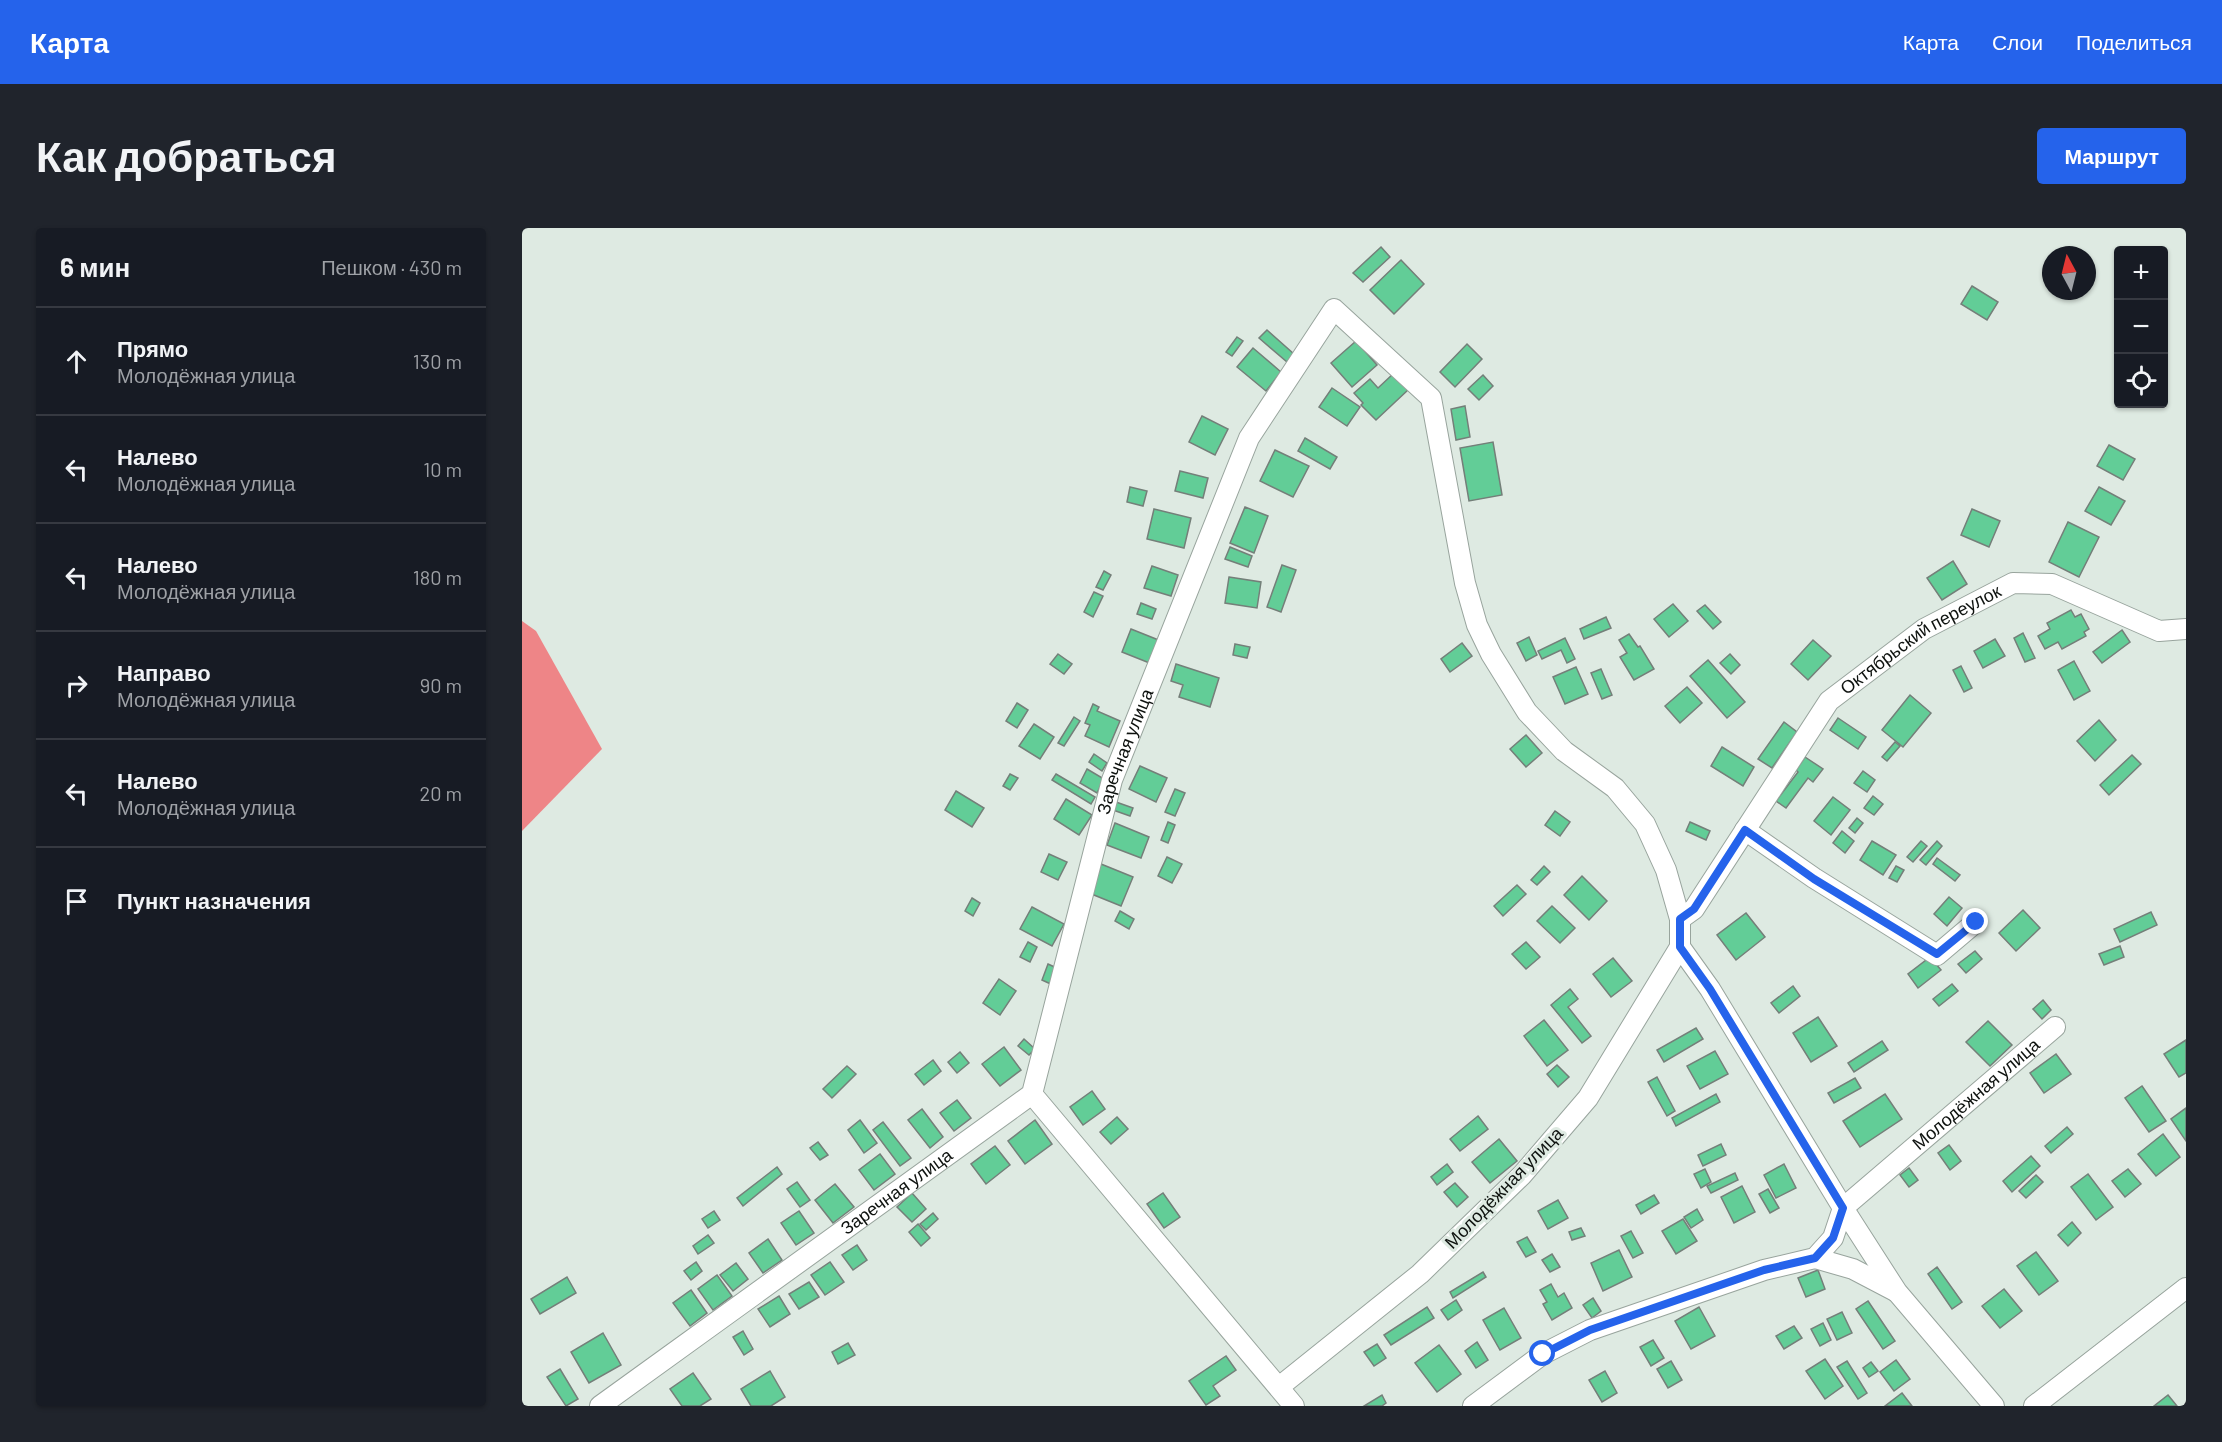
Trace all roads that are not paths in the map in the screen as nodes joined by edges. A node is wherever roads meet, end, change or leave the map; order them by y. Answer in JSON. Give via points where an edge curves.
{"nodes":[{"id":1,"x":2186,"y":629,"type":"edge"},
{"id":2,"x":1745,"y":830,"type":"junction"},
{"id":3,"x":1680,"y":919,"type":"junction"},
{"id":4,"x":1976,"y":922,"type":"dead end"},
{"id":5,"x":1680,"y":947,"type":"junction"},
{"id":6,"x":2055,"y":1027,"type":"dead end"},
{"id":7,"x":1032,"y":1094,"type":"junction"},
{"id":8,"x":1843,"y":1208,"type":"junction"},
{"id":9,"x":1815,"y":1258,"type":"junction"},
{"id":10,"x":2186,"y":1288,"type":"edge"},
{"id":11,"x":1897,"y":1293,"type":"junction"},
{"id":12,"x":1279,"y":1387,"type":"junction"},
{"id":13,"x":600,"y":1406,"type":"edge"},
{"id":14,"x":1294,"y":1406,"type":"edge"},
{"id":15,"x":1473,"y":1406,"type":"edge"},
{"id":16,"x":1994,"y":1406,"type":"edge"},
{"id":17,"x":2034,"y":1406,"type":"edge"}],
"edges":[{"from":1,"to":2,"type":"street","name":"Октябрьский переулок","via":[[2159,631],[2052,584],[2013,583],[1924,629],[1829,701]]},
{"from":2,"to":3,"type":"street","via":[[1694,909]]},
{"from":2,"to":4,"type":"street","via":[[1814,879],[1937,954]]},
{"from":3,"to":5,"type":"street"},
{"from":3,"to":7,"type":"street","name":"Заречная улица","via":[[1666,870],[1645,824],[1615,788],[1564,751],[1527,712],[1477,625],[1465,583],[1431,398],[1334,309],[1249,438],[1112,780]]},
{"from":5,"to":8,"type":"street","via":[[1710,989]]},
{"from":5,"to":12,"type":"street","name":"Молодёжная улица","via":[[1588,1098],[1522,1175],[1420,1274]]},
{"from":6,"to":8,"type":"street","name":"Молодёжная улица"},
{"from":7,"to":12,"type":"street"},
{"from":7,"to":13,"type":"street","name":"Заречная улица"},
{"from":8,"to":9,"type":"street","via":[[1833,1238]]},
{"from":8,"to":11,"type":"street"},
{"from":9,"to":11,"type":"street","via":[[1853,1269]]},
{"from":9,"to":15,"type":"street","via":[[1764,1270],[1590,1330],[1543,1354]]},
{"from":10,"to":17,"type":"street"},
{"from":11,"to":16,"type":"street"},
{"from":12,"to":14,"type":"street"}]}
